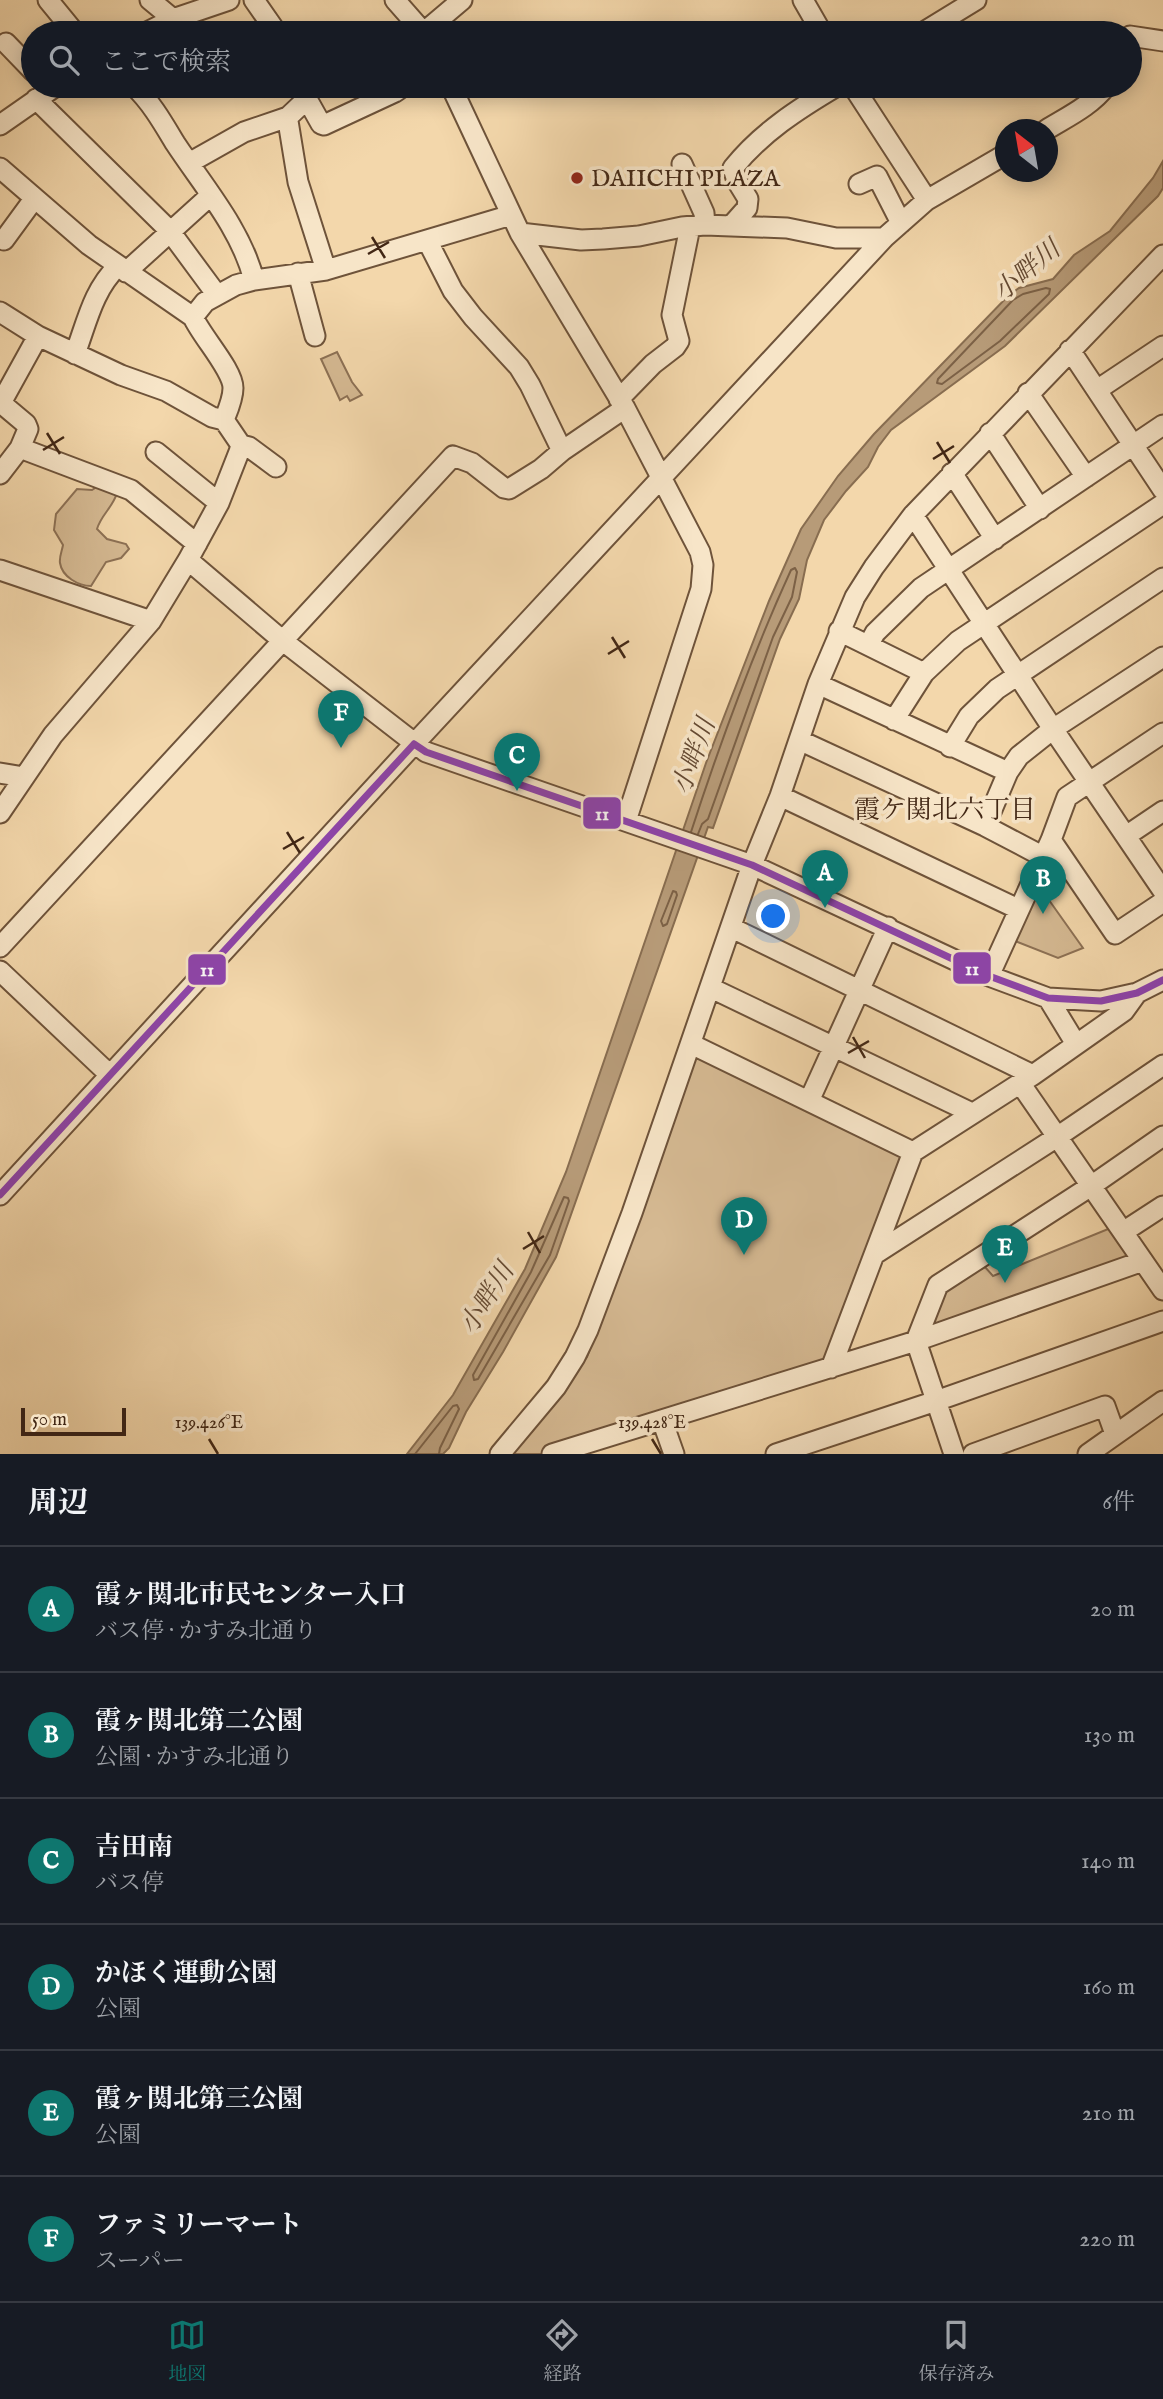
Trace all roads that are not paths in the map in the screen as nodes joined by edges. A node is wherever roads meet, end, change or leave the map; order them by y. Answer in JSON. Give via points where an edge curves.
{"nodes":[{"id":1,"x":48,"y":0,"type":"edge"},
{"id":2,"x":150,"y":0,"type":"edge"},
{"id":3,"x":229,"y":0,"type":"edge"},
{"id":4,"x":254,"y":0,"type":"edge"},
{"id":5,"x":395,"y":0,"type":"edge"},
{"id":6,"x":463,"y":0,"type":"edge"},
{"id":7,"x":803,"y":0,"type":"edge"},
{"id":8,"x":976,"y":0,"type":"edge"},
{"id":9,"x":173,"y":19,"type":"junction"},
{"id":10,"x":65,"y":21,"type":"edge"},
{"id":11,"x":169,"y":21,"type":"edge"},
{"id":12,"x":269,"y":21,"type":"edge"},
{"id":13,"x":413,"y":21,"type":"edge"},
{"id":14,"x":438,"y":21,"type":"edge"},
{"id":15,"x":815,"y":21,"type":"edge"},
{"id":16,"x":942,"y":21,"type":"edge"},
{"id":17,"x":1142,"y":38,"type":"edge"},
{"id":18,"x":1163,"y":41,"type":"edge"},
{"id":19,"x":6,"y":43,"type":"dead end"},
{"id":20,"x":21,"y":59,"type":"edge"},
{"id":21,"x":36,"y":98,"type":"edge"},
{"id":22,"x":54,"y":98,"type":"edge"},
{"id":23,"x":144,"y":98,"type":"edge"},
{"id":24,"x":302,"y":98,"type":"edge"},
{"id":25,"x":308,"y":98,"type":"edge"},
{"id":26,"x":382,"y":98,"type":"edge"},
{"id":27,"x":457,"y":98,"type":"edge"},
{"id":28,"x":816,"y":98,"type":"edge"},
{"id":29,"x":861,"y":98,"type":"edge"},
{"id":30,"x":1095,"y":98,"type":"edge"},
{"id":31,"x":288,"y":117,"type":"junction"},
{"id":32,"x":1058,"y":123,"type":"edge"},
{"id":33,"x":0,"y":125,"type":"edge"},
{"id":34,"x":995,"y":160,"type":"edge"},
{"id":35,"x":189,"y":163,"type":"junction"},
{"id":36,"x":682,"y":164,"type":"dead end"},
{"id":37,"x":0,"y":168,"type":"edge"},
{"id":38,"x":859,"y":184,"type":"dead end"},
{"id":39,"x":211,"y":195,"type":"junction"},
{"id":40,"x":34,"y":199,"type":"junction"},
{"id":41,"x":927,"y":200,"type":"junction"},
{"id":42,"x":511,"y":215,"type":"junction"},
{"id":43,"x":901,"y":222,"type":"junction"},
{"id":44,"x":698,"y":226,"type":"junction"},
{"id":45,"x":731,"y":226,"type":"junction"},
{"id":46,"x":169,"y":230,"type":"junction"},
{"id":47,"x":520,"y":233,"type":"junction"},
{"id":48,"x":884,"y":238,"type":"junction"},
{"id":49,"x":4,"y":240,"type":"dead end"},
{"id":50,"x":427,"y":240,"type":"junction"},
{"id":51,"x":1163,"y":255,"type":"edge"},
{"id":52,"x":122,"y":269,"type":"junction"},
{"id":53,"x":326,"y":270,"type":"junction"},
{"id":54,"x":298,"y":273,"type":"junction"},
{"id":55,"x":254,"y":280,"type":"junction"},
{"id":56,"x":217,"y":295,"type":"junction"},
{"id":57,"x":0,"y":312,"type":"edge"},
{"id":58,"x":193,"y":317,"type":"junction"},
{"id":59,"x":38,"y":336,"type":"junction"},
{"id":60,"x":314,"y":336,"type":"dead end"},
{"id":61,"x":1163,"y":346,"type":"edge"},
{"id":62,"x":1070,"y":350,"type":"junction"},
{"id":63,"x":75,"y":354,"type":"junction"},
{"id":64,"x":1097,"y":390,"type":"junction"},
{"id":65,"x":1028,"y":393,"type":"junction"},
{"id":66,"x":1,"y":402,"type":"edge"},
{"id":67,"x":622,"y":403,"type":"junction"},
{"id":68,"x":224,"y":420,"type":"junction"},
{"id":69,"x":1163,"y":425,"type":"edge"},
{"id":70,"x":990,"y":433,"type":"junction"},
{"id":71,"x":241,"y":445,"type":"junction"},
{"id":72,"x":1133,"y":445,"type":"junction"},
{"id":73,"x":20,"y":448,"type":"junction"},
{"id":74,"x":562,"y":451,"type":"junction"},
{"id":75,"x":156,"y":452,"type":"dead end"},
{"id":76,"x":275,"y":467,"type":"dead end"},
{"id":77,"x":952,"y":473,"type":"junction"},
{"id":78,"x":0,"y":474,"type":"edge"},
{"id":79,"x":1086,"y":477,"type":"junction"},
{"id":80,"x":662,"y":478,"type":"junction"},
{"id":81,"x":1163,"y":490,"type":"edge"},
{"id":82,"x":219,"y":503,"type":"junction"},
{"id":83,"x":1163,"y":504,"type":"edge"},
{"id":84,"x":1040,"y":509,"type":"junction"},
{"id":85,"x":913,"y":515,"type":"junction"},
{"id":86,"x":995,"y":539,"type":"junction"},
{"id":87,"x":192,"y":552,"type":"junction"},
{"id":88,"x":0,"y":570,"type":"edge"},
{"id":89,"x":949,"y":570,"type":"junction"},
{"id":90,"x":1163,"y":578,"type":"edge"},
{"id":91,"x":151,"y":621,"type":"junction"},
{"id":92,"x":984,"y":624,"type":"junction"},
{"id":93,"x":839,"y":631,"type":"junction"},
{"id":94,"x":283,"y":641,"type":"junction"},
{"id":95,"x":869,"y":644,"type":"junction"},
{"id":96,"x":1163,"y":657,"type":"edge"},
{"id":97,"x":924,"y":673,"type":"junction"},
{"id":98,"x":1018,"y":675,"type":"junction"},
{"id":99,"x":817,"y":684,"type":"junction"},
{"id":100,"x":894,"y":720,"type":"junction"},
{"id":101,"x":1053,"y":729,"type":"junction"},
{"id":102,"x":1163,"y":733,"type":"edge"},
{"id":103,"x":799,"y":740,"type":"junction"},
{"id":104,"x":414,"y":744,"type":"junction"},
{"id":105,"x":950,"y":747,"type":"junction"},
{"id":106,"x":1008,"y":772,"type":"junction"},
{"id":107,"x":0,"y":773,"type":"edge"},
{"id":108,"x":24,"y":777,"type":"junction"},
{"id":109,"x":1089,"y":782,"type":"junction"},
{"id":110,"x":780,"y":796,"type":"junction"},
{"id":111,"x":1163,"y":811,"type":"edge"},
{"id":112,"x":0,"y":813,"type":"edge"},
{"id":113,"x":629,"y":822,"type":"junction"},
{"id":114,"x":985,"y":826,"type":"junction"},
{"id":115,"x":1126,"y":836,"type":"junction"},
{"id":116,"x":1047,"y":848,"type":"junction"},
{"id":117,"x":752,"y":866,"type":"junction"},
{"id":118,"x":1163,"y":891,"type":"edge"},
{"id":119,"x":1163,"y":902,"type":"edge"},
{"id":120,"x":1018,"y":909,"type":"junction"},
{"id":121,"x":888,"y":927,"type":"junction"},
{"id":122,"x":732,"y":928,"type":"junction"},
{"id":123,"x":0,"y":947,"type":"edge"},
{"id":124,"x":0,"y":971,"type":"edge"},
{"id":125,"x":989,"y":976,"type":"junction"},
{"id":126,"x":1163,"y":980,"type":"edge"},
{"id":127,"x":711,"y":988,"type":"junction"},
{"id":128,"x":859,"y":991,"type":"junction"},
{"id":129,"x":1137,"y":993,"type":"junction"},
{"id":130,"x":1048,"y":998,"type":"junction"},
{"id":131,"x":691,"y":1044,"type":"junction"},
{"id":132,"x":1076,"y":1044,"type":"junction"},
{"id":133,"x":834,"y":1047,"type":"junction"},
{"id":134,"x":1163,"y":1065,"type":"edge"},
{"id":135,"x":110,"y":1075,"type":"junction"},
{"id":136,"x":1027,"y":1079,"type":"junction"},
{"id":137,"x":809,"y":1101,"type":"junction"},
{"id":138,"x":972,"y":1114,"type":"junction"},
{"id":139,"x":1163,"y":1136,"type":"edge"},
{"id":140,"x":1057,"y":1137,"type":"junction"},
{"id":141,"x":913,"y":1152,"type":"junction"},
{"id":142,"x":1091,"y":1186,"type":"junction"},
{"id":143,"x":0,"y":1195,"type":"edge"},
{"id":144,"x":1163,"y":1206,"type":"edge"},
{"id":145,"x":1123,"y":1231,"type":"junction"},
{"id":146,"x":875,"y":1254,"type":"junction"},
{"id":147,"x":1143,"y":1261,"type":"junction"},
{"id":148,"x":1163,"y":1290,"type":"edge"},
{"id":149,"x":1163,"y":1321,"type":"edge"},
{"id":150,"x":916,"y":1341,"type":"junction"},
{"id":151,"x":831,"y":1368,"type":"junction"},
{"id":152,"x":936,"y":1401,"type":"junction"},
{"id":153,"x":1163,"y":1401,"type":"edge"},
{"id":154,"x":662,"y":1420,"type":"junction"},
{"id":155,"x":1115,"y":1434,"type":"junction"},
{"id":156,"x":1019,"y":1446,"type":"edge"},
{"id":157,"x":500,"y":1454,"type":"edge"},
{"id":158,"x":552,"y":1454,"type":"edge"},
{"id":159,"x":674,"y":1454,"type":"edge"},
{"id":160,"x":776,"y":1454,"type":"edge"},
{"id":161,"x":954,"y":1454,"type":"edge"},
{"id":162,"x":973,"y":1454,"type":"edge"},
{"id":163,"x":1088,"y":1454,"type":"edge"}],
"edges":[{"from":1,"to":10,"type":"street"},
{"from":2,"to":9,"type":"street"},
{"from":3,"to":9,"type":"street"},
{"from":4,"to":12,"type":"street"},
{"from":5,"to":13,"type":"street"},
{"from":6,"to":14,"type":"street"},
{"from":7,"to":15,"type":"street"},
{"from":8,"to":16,"type":"street"},
{"from":9,"to":11,"type":"street"},
{"from":17,"to":18,"type":"street"},
{"from":19,"to":20,"type":"street"},
{"from":21,"to":33,"type":"street"},
{"from":22,"to":46,"type":"street"},
{"from":23,"to":35,"type":"street"},
{"from":24,"to":31,"type":"street"},
{"from":25,"to":26,"type":"street","via":[[324,125]]},
{"from":27,"to":42,"type":"street"},
{"from":28,"to":45,"type":"street","via":[[789,114],[733,168],[748,199],[747,208]]},
{"from":29,"to":41,"type":"street"},
{"from":30,"to":32,"type":"street"},
{"from":31,"to":35,"type":"street","via":[[244,132]]},
{"from":31,"to":53,"type":"street","via":[[298,182]]},
{"from":34,"to":41,"type":"street"},
{"from":35,"to":39,"type":"street"},
{"from":36,"to":44,"type":"street","via":[[704,213]]},
{"from":37,"to":40,"type":"street"},
{"from":38,"to":43,"type":"street","via":[[877,176]]},
{"from":39,"to":46,"type":"street"},
{"from":39,"to":55,"type":"street","via":[[245,251]]},
{"from":40,"to":49,"type":"street"},
{"from":40,"to":52,"type":"street"},
{"from":41,"to":43,"type":"street"},
{"from":42,"to":47,"type":"street"},
{"from":42,"to":50,"type":"street"},
{"from":43,"to":48,"type":"street"},
{"from":44,"to":45,"type":"street"},
{"from":44,"to":47,"type":"street","via":[[581,240]]},
{"from":44,"to":67,"type":"street","via":[[672,315],[679,341],[653,364]]},
{"from":45,"to":48,"type":"street","via":[[787,228],[836,238]]},
{"from":46,"to":52,"type":"street"},
{"from":46,"to":56,"type":"street"},
{"from":47,"to":67,"type":"street"},
{"from":48,"to":80,"type":"street"},
{"from":50,"to":53,"type":"street"},
{"from":50,"to":74,"type":"street","via":[[453,291],[519,367]]},
{"from":51,"to":62,"type":"street"},
{"from":52,"to":58,"type":"street"},
{"from":52,"to":63,"type":"street","via":[[104,279],[95,295]]},
{"from":53,"to":54,"type":"street"},
{"from":54,"to":55,"type":"street"},
{"from":54,"to":60,"type":"street"},
{"from":55,"to":56,"type":"street"},
{"from":56,"to":58,"type":"street"},
{"from":57,"to":59,"type":"street"},
{"from":58,"to":68,"type":"street","via":[[232,377]]},
{"from":59,"to":63,"type":"street"},
{"from":59,"to":66,"type":"street"},
{"from":61,"to":64,"type":"street"},
{"from":62,"to":64,"type":"street"},
{"from":62,"to":65,"type":"street"},
{"from":63,"to":68,"type":"street"},
{"from":64,"to":72,"type":"street"},
{"from":65,"to":70,"type":"street"},
{"from":65,"to":79,"type":"street"},
{"from":66,"to":73,"type":"street","via":[[26,424]]},
{"from":67,"to":74,"type":"street"},
{"from":67,"to":80,"type":"street"},
{"from":68,"to":71,"type":"street"},
{"from":69,"to":72,"type":"street"},
{"from":70,"to":77,"type":"street"},
{"from":70,"to":84,"type":"street"},
{"from":71,"to":76,"type":"street"},
{"from":71,"to":82,"type":"street"},
{"from":72,"to":79,"type":"street"},
{"from":72,"to":81,"type":"street"},
{"from":73,"to":78,"type":"street"},
{"from":73,"to":87,"type":"street","via":[[131,490]]},
{"from":74,"to":94,"type":"street","via":[[509,489],[472,463],[453,456]]},
{"from":75,"to":82,"type":"street"},
{"from":77,"to":85,"type":"street"},
{"from":77,"to":86,"type":"street"},
{"from":79,"to":84,"type":"street"},
{"from":80,"to":104,"type":"street"},
{"from":80,"to":113,"type":"street","via":[[700,552],[702,583]]},
{"from":82,"to":87,"type":"street"},
{"from":83,"to":92,"type":"street"},
{"from":84,"to":86,"type":"street"},
{"from":85,"to":89,"type":"street"},
{"from":85,"to":93,"type":"street","via":[[874,566]]},
{"from":86,"to":89,"type":"street"},
{"from":87,"to":91,"type":"street"},
{"from":87,"to":94,"type":"street"},
{"from":88,"to":91,"type":"street"},
{"from":89,"to":92,"type":"street"},
{"from":89,"to":95,"type":"street","via":[[896,611]]},
{"from":90,"to":98,"type":"street"},
{"from":91,"to":108,"type":"street","via":[[53,735]]},
{"from":92,"to":97,"type":"street"},
{"from":92,"to":98,"type":"street"},
{"from":93,"to":95,"type":"street"},
{"from":93,"to":99,"type":"street"},
{"from":94,"to":104,"type":"street"},
{"from":94,"to":123,"type":"street"},
{"from":95,"to":97,"type":"street"},
{"from":96,"to":101,"type":"street"},
{"from":97,"to":100,"type":"street"},
{"from":98,"to":101,"type":"street"},
{"from":98,"to":105,"type":"street","via":[[969,716]]},
{"from":99,"to":100,"type":"street"},
{"from":99,"to":103,"type":"street"},
{"from":100,"to":105,"type":"street"},
{"from":101,"to":106,"type":"street"},
{"from":101,"to":109,"type":"street"},
{"from":102,"to":109,"type":"street"},
{"from":103,"to":110,"type":"street"},
{"from":103,"to":114,"type":"street"},
{"from":104,"to":113,"type":"street"},
{"from":104,"to":135,"type":"street"},
{"from":105,"to":106,"type":"street"},
{"from":106,"to":114,"type":"street"},
{"from":107,"to":108,"type":"street"},
{"from":108,"to":112,"type":"street"},
{"from":109,"to":115,"type":"street"},
{"from":109,"to":116,"type":"street","via":[[1067,797]]},
{"from":110,"to":117,"type":"street"},
{"from":110,"to":120,"type":"street"},
{"from":111,"to":115,"type":"street"},
{"from":113,"to":117,"type":"street"},
{"from":114,"to":116,"type":"street"},
{"from":115,"to":118,"type":"street"},
{"from":116,"to":119,"type":"street","via":[[1115,934]]},
{"from":116,"to":120,"type":"street"},
{"from":117,"to":121,"type":"street"},
{"from":117,"to":122,"type":"street"},
{"from":120,"to":125,"type":"street"},
{"from":121,"to":125,"type":"street"},
{"from":121,"to":128,"type":"street"},
{"from":122,"to":127,"type":"street"},
{"from":122,"to":128,"type":"street"},
{"from":124,"to":135,"type":"street"},
{"from":125,"to":130,"type":"street"},
{"from":126,"to":129,"type":"street"},
{"from":127,"to":131,"type":"street"},
{"from":127,"to":133,"type":"street"},
{"from":128,"to":133,"type":"street"},
{"from":128,"to":136,"type":"street"},
{"from":129,"to":130,"type":"street","via":[[1101,1001]]},
{"from":129,"to":132,"type":"street","via":[[1124,1011]]},
{"from":130,"to":132,"type":"street"},
{"from":131,"to":137,"type":"street"},
{"from":131,"to":157,"type":"street","via":[[588,1330],[556,1387]]},
{"from":132,"to":136,"type":"street"},
{"from":133,"to":137,"type":"street"},
{"from":133,"to":138,"type":"street"},
{"from":134,"to":140,"type":"street"},
{"from":135,"to":143,"type":"street"},
{"from":136,"to":138,"type":"street"},
{"from":136,"to":140,"type":"street"},
{"from":137,"to":141,"type":"street"},
{"from":138,"to":141,"type":"street"},
{"from":139,"to":142,"type":"street"},
{"from":140,"to":142,"type":"street"},
{"from":140,"to":146,"type":"street"},
{"from":141,"to":146,"type":"street"},
{"from":142,"to":145,"type":"street"},
{"from":142,"to":150,"type":"street","via":[[938,1285]]},
{"from":144,"to":145,"type":"street"},
{"from":145,"to":147,"type":"street"},
{"from":146,"to":151,"type":"street"},
{"from":147,"to":148,"type":"street"},
{"from":147,"to":150,"type":"street"},
{"from":149,"to":152,"type":"street"},
{"from":150,"to":151,"type":"street"},
{"from":150,"to":152,"type":"street"},
{"from":151,"to":154,"type":"street"},
{"from":152,"to":160,"type":"street"},
{"from":152,"to":161,"type":"street"},
{"from":153,"to":155,"type":"street"},
{"from":154,"to":158,"type":"street"},
{"from":154,"to":159,"type":"street"},
{"from":155,"to":156,"type":"street","via":[[1105,1406]]},
{"from":155,"to":163,"type":"street"},
{"from":156,"to":162,"type":"street"}]}
